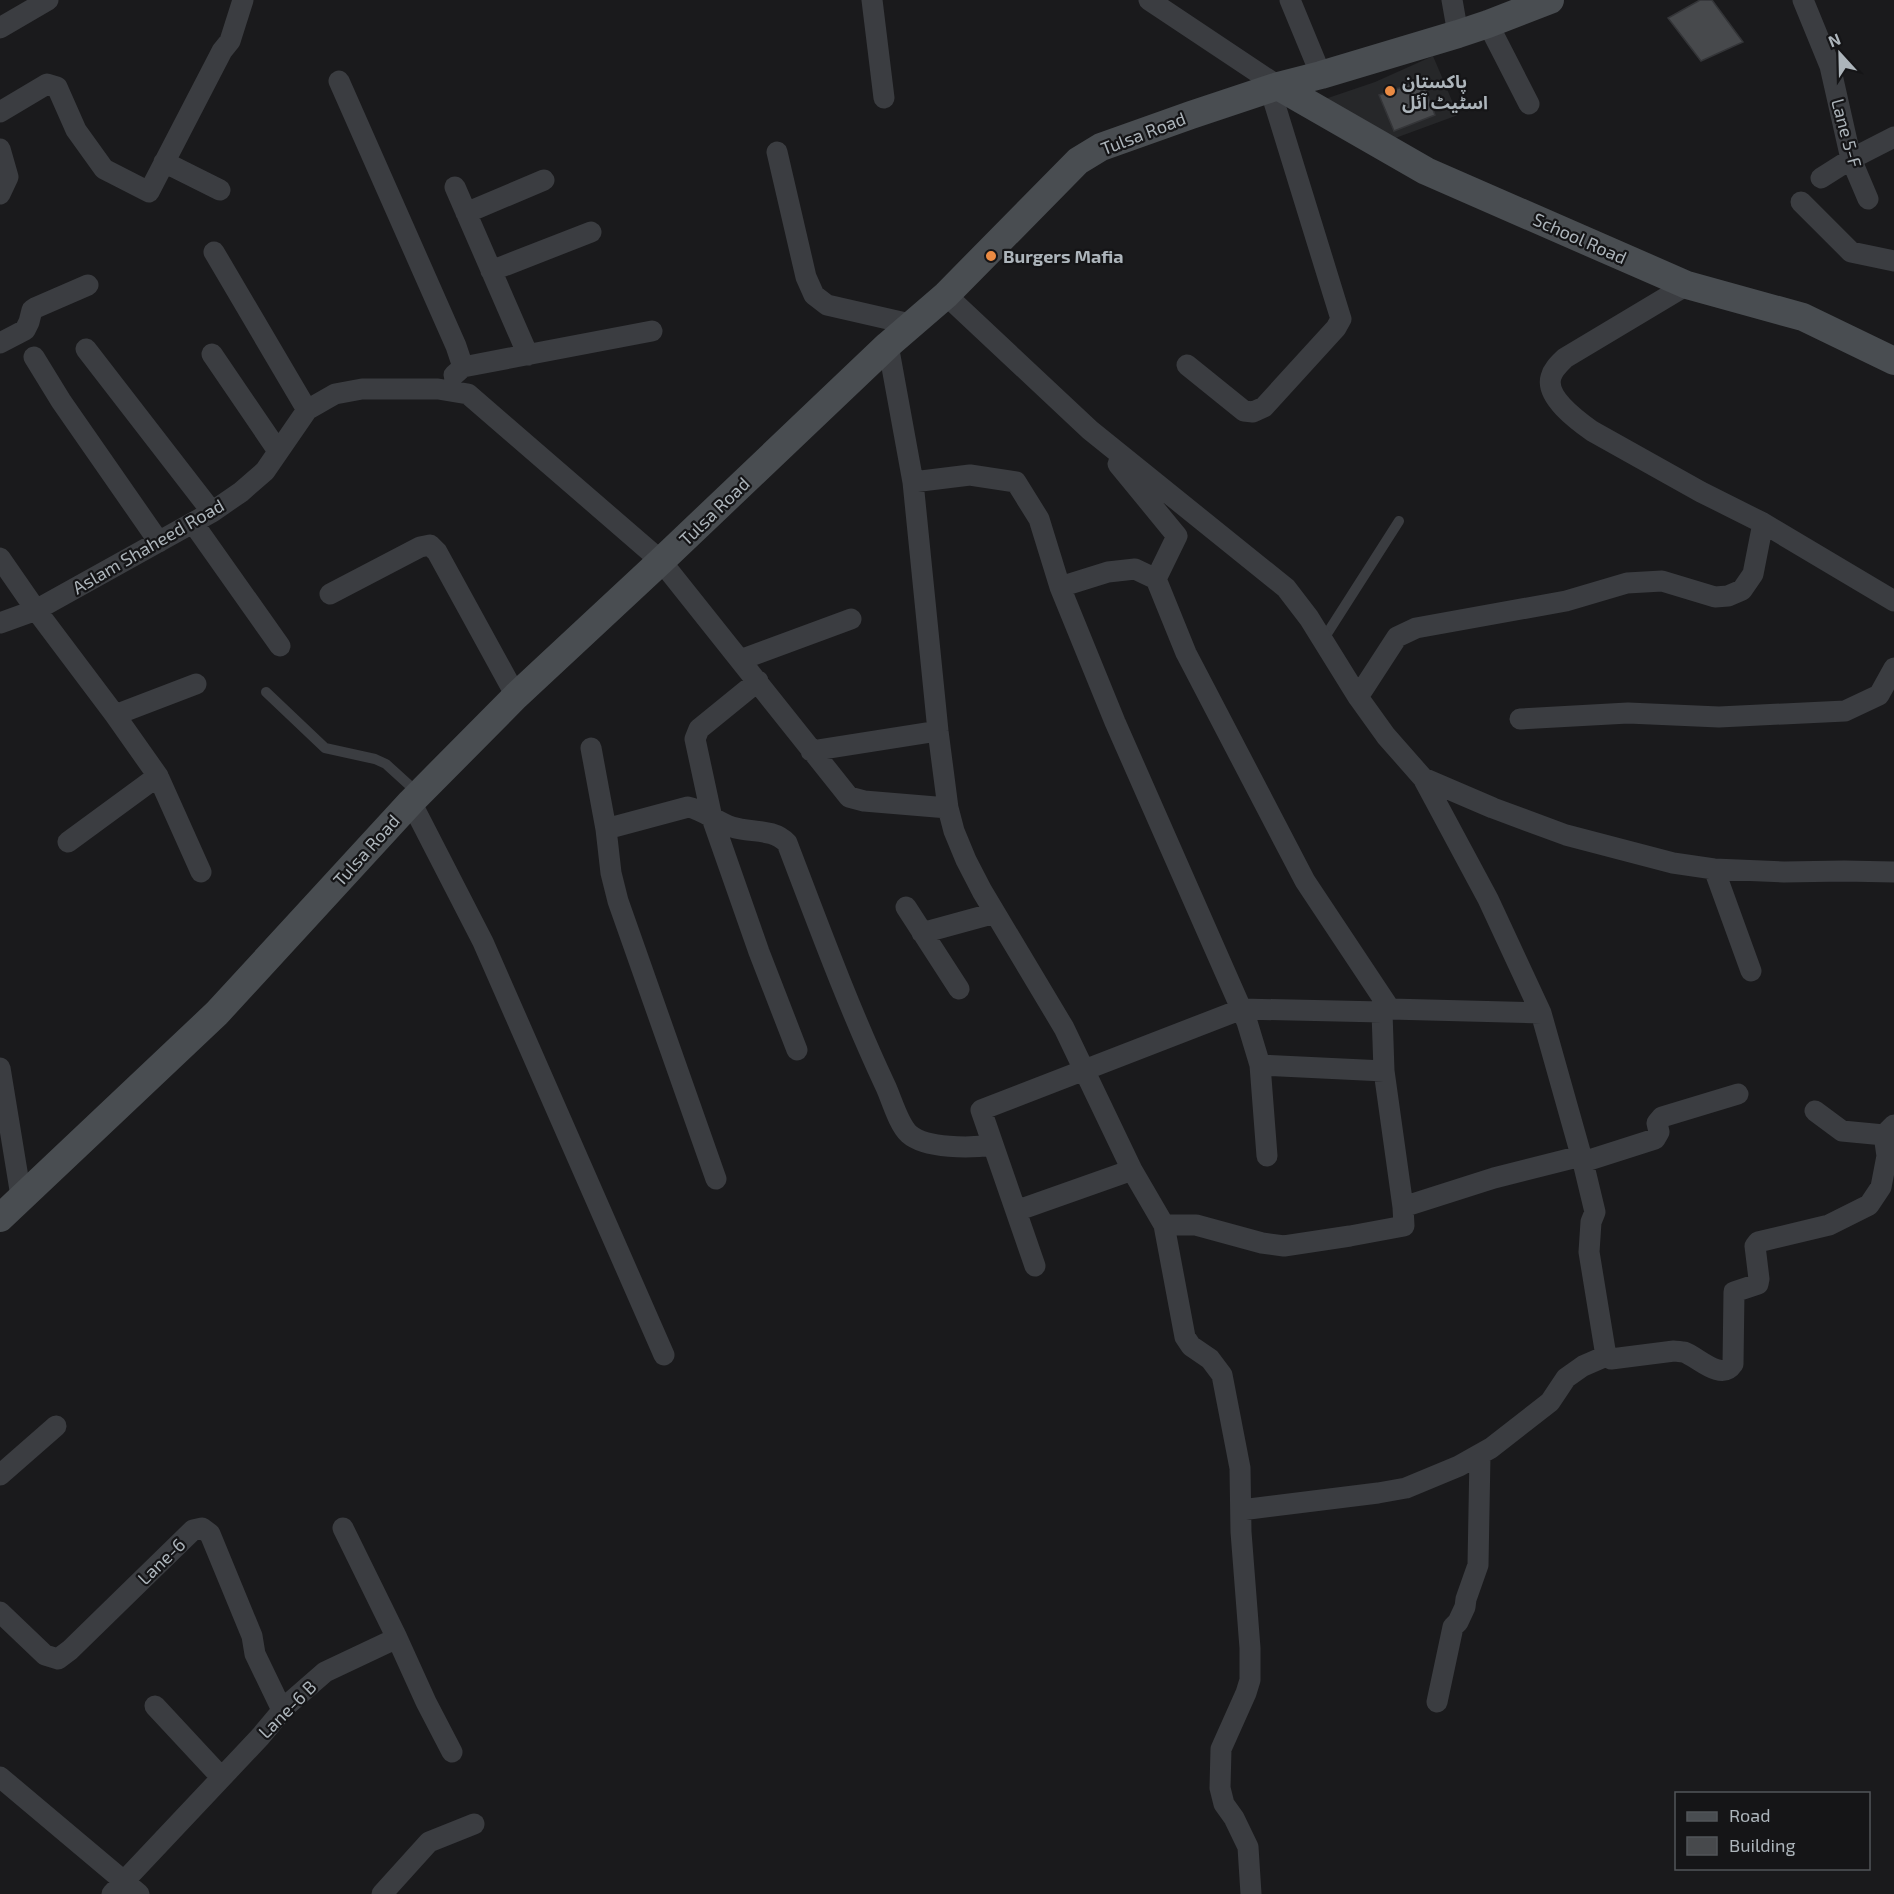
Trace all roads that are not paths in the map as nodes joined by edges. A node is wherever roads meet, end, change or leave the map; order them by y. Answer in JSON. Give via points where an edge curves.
{"nodes":[{"id":1,"x":48,"y":0,"type":"edge"},
{"id":2,"x":243,"y":0,"type":"edge"},
{"id":3,"x":872,"y":0,"type":"edge"},
{"id":4,"x":1149,"y":0,"type":"edge"},
{"id":5,"x":1290,"y":0,"type":"edge"},
{"id":6,"x":1452,"y":0,"type":"edge"},
{"id":7,"x":1550,"y":0,"type":"edge"},
{"id":8,"x":1803,"y":0,"type":"edge"},
{"id":9,"x":1488,"y":24,"type":"junction"},
{"id":10,"x":0,"y":28,"type":"edge"},
{"id":11,"x":1458,"y":34,"type":"junction"},
{"id":12,"x":1321,"y":75,"type":"junction"},
{"id":13,"x":339,"y":81,"type":"dead end"},
{"id":14,"x":1274,"y":87,"type":"junction"},
{"id":15,"x":884,"y":98,"type":"dead end"},
{"id":16,"x":1529,"y":104,"type":"dead end"},
{"id":17,"x":0,"y":112,"type":"edge"},
{"id":18,"x":1894,"y":137,"type":"edge"},
{"id":19,"x":0,"y":149,"type":"edge"},
{"id":20,"x":777,"y":153,"type":"dead end"},
{"id":21,"x":1851,"y":159,"type":"junction"},
{"id":22,"x":164,"y":162,"type":"junction"},
{"id":23,"x":1821,"y":178,"type":"dead end"},
{"id":24,"x":544,"y":180,"type":"dead end"},
{"id":25,"x":455,"y":187,"type":"dead end"},
{"id":26,"x":220,"y":190,"type":"dead end"},
{"id":27,"x":0,"y":194,"type":"edge"},
{"id":28,"x":1868,"y":199,"type":"dead end"},
{"id":29,"x":1802,"y":202,"type":"dead end"},
{"id":30,"x":466,"y":213,"type":"junction"},
{"id":31,"x":591,"y":232,"type":"dead end"},
{"id":32,"x":214,"y":252,"type":"dead end"},
{"id":33,"x":1894,"y":261,"type":"edge"},
{"id":34,"x":491,"y":271,"type":"junction"},
{"id":35,"x":88,"y":285,"type":"dead end"},
{"id":36,"x":1687,"y":285,"type":"junction"},
{"id":37,"x":946,"y":295,"type":"junction"},
{"id":38,"x":910,"y":324,"type":"junction"},
{"id":39,"x":652,"y":331,"type":"dead end"},
{"id":40,"x":0,"y":343,"type":"edge"},
{"id":41,"x":888,"y":345,"type":"junction"},
{"id":42,"x":86,"y":349,"type":"dead end"},
{"id":43,"x":212,"y":354,"type":"dead end"},
{"id":44,"x":528,"y":355,"type":"junction"},
{"id":45,"x":34,"y":357,"type":"dead end"},
{"id":46,"x":1894,"y":361,"type":"edge"},
{"id":47,"x":1187,"y":365,"type":"dead end"},
{"id":48,"x":464,"y":367,"type":"junction"},
{"id":49,"x":438,"y":389,"type":"junction"},
{"id":50,"x":307,"y":410,"type":"junction"},
{"id":51,"x":1090,"y":430,"type":"junction"},
{"id":52,"x":278,"y":451,"type":"junction"},
{"id":53,"x":914,"y":482,"type":"junction"},
{"id":54,"x":212,"y":512,"type":"junction"},
{"id":55,"x":1399,"y":521,"type":"dead end"},
{"id":56,"x":193,"y":523,"type":"junction"},
{"id":57,"x":1763,"y":523,"type":"junction"},
{"id":58,"x":159,"y":542,"type":"junction"},
{"id":59,"x":0,"y":558,"type":"edge"},
{"id":60,"x":662,"y":561,"type":"junction"},
{"id":61,"x":1156,"y":579,"type":"junction"},
{"id":62,"x":1060,"y":587,"type":"junction"},
{"id":63,"x":330,"y":594,"type":"dead end"},
{"id":64,"x":1894,"y":601,"type":"edge"},
{"id":65,"x":36,"y":610,"type":"junction"},
{"id":66,"x":851,"y":619,"type":"dead end"},
{"id":67,"x":0,"y":623,"type":"edge"},
{"id":68,"x":1323,"y":640,"type":"junction"},
{"id":69,"x":280,"y":646,"type":"dead end"},
{"id":70,"x":740,"y":660,"type":"junction"},
{"id":71,"x":1894,"y":668,"type":"edge"},
{"id":72,"x":758,"y":681,"type":"junction"},
{"id":73,"x":196,"y":684,"type":"dead end"},
{"id":74,"x":266,"y":692,"type":"dead end"},
{"id":75,"x":516,"y":696,"type":"junction"},
{"id":76,"x":1358,"y":697,"type":"junction"},
{"id":77,"x":115,"y":715,"type":"junction"},
{"id":78,"x":1520,"y":719,"type":"dead end"},
{"id":79,"x":938,"y":731,"type":"junction"},
{"id":80,"x":591,"y":748,"type":"dead end"},
{"id":81,"x":812,"y":751,"type":"junction"},
{"id":82,"x":158,"y":777,"type":"junction"},
{"id":83,"x":1423,"y":778,"type":"junction"},
{"id":84,"x":415,"y":797,"type":"junction"},
{"id":85,"x":948,"y":808,"type":"junction"},
{"id":86,"x":712,"y":818,"type":"junction"},
{"id":87,"x":606,"y":829,"type":"junction"},
{"id":88,"x":68,"y":842,"type":"dead end"},
{"id":89,"x":1714,"y":869,"type":"junction"},
{"id":90,"x":201,"y":872,"type":"dead end"},
{"id":91,"x":1894,"y":872,"type":"edge"},
{"id":92,"x":906,"y":907,"type":"dead end"},
{"id":93,"x":995,"y":913,"type":"junction"},
{"id":94,"x":922,"y":933,"type":"junction"},
{"id":95,"x":1751,"y":971,"type":"dead end"},
{"id":96,"x":959,"y":989,"type":"dead end"},
{"id":97,"x":1242,"y":1009,"type":"junction"},
{"id":98,"x":1386,"y":1011,"type":"junction"},
{"id":99,"x":1541,"y":1013,"type":"junction"},
{"id":100,"x":797,"y":1050,"type":"dead end"},
{"id":101,"x":1260,"y":1065,"type":"junction"},
{"id":102,"x":0,"y":1068,"type":"edge"},
{"id":103,"x":1084,"y":1069,"type":"junction"},
{"id":104,"x":1384,"y":1071,"type":"junction"},
{"id":105,"x":1738,"y":1094,"type":"dead end"},
{"id":106,"x":1815,"y":1111,"type":"dead end"},
{"id":107,"x":1889,"y":1130,"type":"edge"},
{"id":108,"x":993,"y":1145,"type":"junction"},
{"id":109,"x":1267,"y":1156,"type":"dead end"},
{"id":110,"x":1582,"y":1159,"type":"junction"},
{"id":111,"x":1132,"y":1170,"type":"junction"},
{"id":112,"x":716,"y":1179,"type":"dead end"},
{"id":113,"x":21,"y":1196,"type":"junction"},
{"id":114,"x":1403,"y":1208,"type":"junction"},
{"id":115,"x":1016,"y":1211,"type":"junction"},
{"id":116,"x":0,"y":1218,"type":"edge"},
{"id":117,"x":1164,"y":1225,"type":"junction"},
{"id":118,"x":1035,"y":1266,"type":"dead end"},
{"id":119,"x":664,"y":1355,"type":"dead end"},
{"id":120,"x":1606,"y":1356,"type":"junction"},
{"id":121,"x":56,"y":1426,"type":"dead end"},
{"id":122,"x":1480,"y":1455,"type":"junction"},
{"id":123,"x":0,"y":1475,"type":"edge"},
{"id":124,"x":1241,"y":1510,"type":"junction"},
{"id":125,"x":343,"y":1528,"type":"dead end"},
{"id":126,"x":0,"y":1612,"type":"edge"},
{"id":127,"x":397,"y":1638,"type":"junction"},
{"id":128,"x":1437,"y":1702,"type":"dead end"},
{"id":129,"x":155,"y":1706,"type":"dead end"},
{"id":130,"x":282,"y":1710,"type":"junction"},
{"id":131,"x":452,"y":1752,"type":"dead end"},
{"id":132,"x":0,"y":1777,"type":"edge"},
{"id":133,"x":221,"y":1777,"type":"junction"},
{"id":134,"x":474,"y":1824,"type":"dead end"},
{"id":135,"x":117,"y":1887,"type":"edge"},
{"id":136,"x":139,"y":1894,"type":"edge"},
{"id":137,"x":382,"y":1894,"type":"edge"},
{"id":138,"x":1251,"y":1894,"type":"edge"}],
"edges":[{"from":1,"to":10,"type":"street"},
{"from":2,"to":22,"type":"street","via":[[230,41]]},
{"from":3,"to":15,"type":"street"},
{"from":4,"to":14,"type":"street"},
{"from":5,"to":12,"type":"street"},
{"from":6,"to":11,"type":"street"},
{"from":7,"to":9,"type":"main road","name":"Tulsa Road"},
{"from":8,"to":21,"type":"street","name":"Lane 5-F","via":[[1830,66]]},
{"from":9,"to":11,"type":"main road","name":"Tulsa Road"},
{"from":9,"to":16,"type":"street"},
{"from":11,"to":12,"type":"main road","name":"Tulsa Road"},
{"from":12,"to":14,"type":"main road","name":"Tulsa Road"},
{"from":13,"to":48,"type":"street"},
{"from":14,"to":36,"type":"main road","name":"School Road","via":[[1426,171]]},
{"from":14,"to":37,"type":"main road","name":"Tulsa Road","via":[[1101,147],[1078,161]]},
{"from":14,"to":47,"type":"street","via":[[1341,319],[1264,407],[1253,412],[1244,411]]},
{"from":17,"to":22,"type":"street","via":[[47,84],[57,87],[76,130],[104,169],[149,192]]},
{"from":18,"to":21,"type":"street"},
{"from":19,"to":27,"type":"street","via":[[8,177]]},
{"from":20,"to":38,"type":"street","via":[[806,278],[814,295],[827,306]]},
{"from":21,"to":23,"type":"street"},
{"from":21,"to":28,"type":"street","name":"Lane 5-F"},
{"from":22,"to":26,"type":"street"},
{"from":24,"to":30,"type":"street"},
{"from":25,"to":30,"type":"street"},
{"from":29,"to":33,"type":"street","via":[[1851,252]]},
{"from":30,"to":34,"type":"street"},
{"from":31,"to":34,"type":"street"},
{"from":32,"to":50,"type":"street"},
{"from":34,"to":44,"type":"street"},
{"from":35,"to":40,"type":"street","via":[[32,310],[25,330]]},
{"from":36,"to":46,"type":"main road","name":"School Road","via":[[1803,317]]},
{"from":36,"to":57,"type":"street","via":[[1565,358],[1551,377],[1552,391],[1592,431]]},
{"from":37,"to":38,"type":"main road","name":"Tulsa Road"},
{"from":37,"to":51,"type":"street"},
{"from":38,"to":41,"type":"main road","name":"Tulsa Road"},
{"from":39,"to":44,"type":"street"},
{"from":41,"to":53,"type":"street"},
{"from":41,"to":60,"type":"main road","name":"Tulsa Road"},
{"from":42,"to":54,"type":"street"},
{"from":43,"to":52,"type":"street"},
{"from":44,"to":48,"type":"street"},
{"from":45,"to":58,"type":"street"},
{"from":48,"to":49,"type":"street"},
{"from":49,"to":50,"type":"street","name":"Aslam Shaheed Road","via":[[362,388],[334,394]]},
{"from":49,"to":60,"type":"street","name":"Aslam Shaheed Road","via":[[468,394]]},
{"from":50,"to":52,"type":"street","name":"Aslam Shaheed Road"},
{"from":51,"to":61,"type":"street","via":[[1177,536]]},
{"from":51,"to":68,"type":"street","via":[[1286,588]]},
{"from":52,"to":54,"type":"street","name":"Aslam Shaheed Road","via":[[265,471]]},
{"from":53,"to":62,"type":"street","via":[[970,475],[1016,482],[1040,519]]},
{"from":53,"to":79,"type":"street"},
{"from":54,"to":56,"type":"street","name":"Aslam Shaheed Road"},
{"from":55,"to":68,"type":"lane"},
{"from":56,"to":58,"type":"street","name":"Aslam Shaheed Road"},
{"from":56,"to":69,"type":"street"},
{"from":57,"to":64,"type":"street"},
{"from":57,"to":76,"type":"street","via":[[1753,574],[1742,590],[1714,597],[1662,581],[1627,583],[1566,601],[1416,628],[1397,637]]},
{"from":58,"to":65,"type":"street","name":"Aslam Shaheed Road"},
{"from":59,"to":65,"type":"street"},
{"from":60,"to":70,"type":"street","name":"Aslam Shaheed Road"},
{"from":60,"to":75,"type":"main road","name":"Tulsa Road"},
{"from":61,"to":62,"type":"street","via":[[1135,569],[1108,572]]},
{"from":61,"to":98,"type":"street","via":[[1186,653],[1305,881]]},
{"from":62,"to":97,"type":"street"},
{"from":63,"to":75,"type":"street","via":[[430,545]]},
{"from":65,"to":67,"type":"street","name":"Aslam Shaheed Road"},
{"from":65,"to":77,"type":"street"},
{"from":66,"to":70,"type":"street"},
{"from":68,"to":76,"type":"street"},
{"from":70,"to":72,"type":"street","name":"Aslam Shaheed Road"},
{"from":71,"to":78,"type":"street","via":[[1879,695],[1845,711],[1719,717],[1628,713]]},
{"from":72,"to":81,"type":"street","name":"Aslam Shaheed Road"},
{"from":72,"to":86,"type":"street","via":[[699,729],[695,739]]},
{"from":73,"to":77,"type":"street"},
{"from":74,"to":84,"type":"lane","via":[[325,748],[386,764]]},
{"from":75,"to":84,"type":"main road","name":"Tulsa Road"},
{"from":76,"to":83,"type":"street"},
{"from":77,"to":82,"type":"street"},
{"from":79,"to":81,"type":"street"},
{"from":79,"to":85,"type":"street"},
{"from":80,"to":87,"type":"street"},
{"from":81,"to":85,"type":"street","name":"Aslam Shaheed Road","via":[[849,797]]},
{"from":82,"to":88,"type":"street"},
{"from":82,"to":90,"type":"street"},
{"from":83,"to":89,"type":"street","via":[[1566,835],[1673,863]]},
{"from":83,"to":99,"type":"street","via":[[1488,899]]},
{"from":84,"to":113,"type":"main road","name":"Tulsa Road","via":[[217,1013]]},
{"from":84,"to":119,"type":"street","via":[[483,942]]},
{"from":85,"to":93,"type":"street","via":[[966,860]]},
{"from":86,"to":87,"type":"street","via":[[688,807]]},
{"from":86,"to":100,"type":"street"},
{"from":86,"to":108,"type":"street","via":[[735,828],[773,834],[787,843],[871,1056],[908,1133],[925,1142],[971,1148]]},
{"from":87,"to":112,"type":"street","via":[[618,901]]},
{"from":89,"to":91,"type":"street"},
{"from":89,"to":95,"type":"street"},
{"from":92,"to":94,"type":"street"},
{"from":93,"to":94,"type":"street"},
{"from":93,"to":103,"type":"street"},
{"from":94,"to":96,"type":"street"},
{"from":97,"to":98,"type":"street"},
{"from":97,"to":101,"type":"street"},
{"from":97,"to":103,"type":"street"},
{"from":98,"to":99,"type":"street"},
{"from":98,"to":104,"type":"street"},
{"from":99,"to":110,"type":"street"},
{"from":101,"to":104,"type":"street"},
{"from":101,"to":109,"type":"street"},
{"from":102,"to":113,"type":"street"},
{"from":103,"to":108,"type":"street","via":[[981,1110]]},
{"from":103,"to":111,"type":"street"},
{"from":104,"to":114,"type":"street"},
{"from":105,"to":110,"type":"street","via":[[1662,1117],[1655,1139]]},
{"from":106,"to":107,"type":"street","via":[[1842,1131]]},
{"from":107,"to":120,"type":"street","via":[[1881,1187],[1869,1205],[1829,1225],[1758,1242],[1755,1246],[1758,1284],[1734,1292],[1733,1364],[1729,1369],[1717,1370],[1684,1352],[1611,1359]]},
{"from":108,"to":115,"type":"street"},
{"from":110,"to":114,"type":"street","via":[[1494,1178]]},
{"from":110,"to":120,"type":"street","via":[[1595,1212],[1590,1222],[1589,1252]]},
{"from":111,"to":115,"type":"street"},
{"from":111,"to":117,"type":"street"},
{"from":113,"to":116,"type":"main road","name":"Tulsa Road"},
{"from":114,"to":117,"type":"street","via":[[1404,1226],[1284,1246],[1196,1226]]},
{"from":115,"to":118,"type":"street"},
{"from":117,"to":124,"type":"street","via":[[1185,1337],[1222,1375],[1240,1468]]},
{"from":120,"to":122,"type":"street","via":[[1566,1378],[1550,1402]]},
{"from":121,"to":123,"type":"street"},
{"from":122,"to":124,"type":"street","via":[[1406,1488]]},
{"from":122,"to":128,"type":"street","via":[[1478,1565],[1465,1607],[1453,1627]]},
{"from":124,"to":138,"type":"street","via":[[1250,1680],[1221,1749],[1220,1788],[1224,1804],[1248,1847]]},
{"from":125,"to":127,"type":"street"},
{"from":126,"to":130,"type":"street","name":"Lane-6","via":[[45,1655],[58,1659],[193,1530],[202,1528],[210,1534],[252,1636],[255,1654]]},
{"from":127,"to":130,"type":"street","name":"Lane-6 B","via":[[325,1672]]},
{"from":127,"to":131,"type":"street"},
{"from":129,"to":133,"type":"street"},
{"from":130,"to":133,"type":"street","name":"Lane-6 B"},
{"from":132,"to":135,"type":"street"},
{"from":133,"to":135,"type":"street","name":"Lane-6 B"},
{"from":134,"to":137,"type":"street","via":[[429,1842]]},
{"from":135,"to":136,"type":"street"}]}
